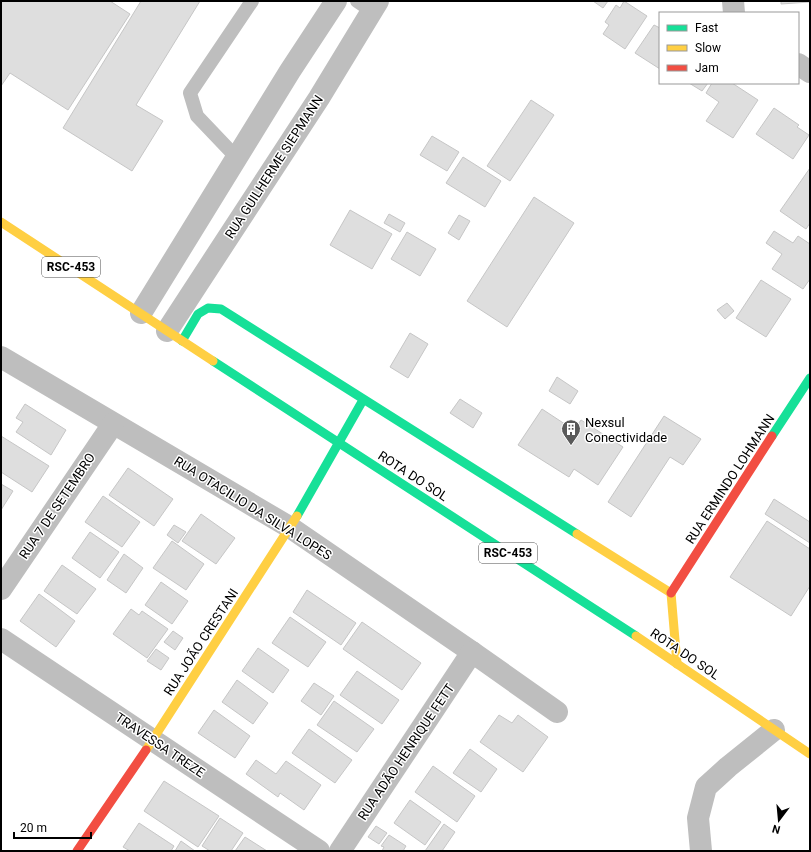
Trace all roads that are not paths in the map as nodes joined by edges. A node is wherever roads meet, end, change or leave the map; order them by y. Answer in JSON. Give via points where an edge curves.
{"nodes":[{"id":1,"x":252,"y":1,"type":"edge"},
{"id":2,"x":336,"y":1,"type":"edge"},
{"id":3,"x":733,"y":1,"type":"edge"},
{"id":4,"x":369,"y":4,"type":"edge"},
{"id":5,"x":734,"y":12,"type":"edge"},
{"id":6,"x":799,"y":65,"type":"edge"},
{"id":7,"x":810,"y":72,"type":"edge"},
{"id":8,"x":237,"y":158,"type":"junction"},
{"id":9,"x":1,"y":222,"type":"edge"},
{"id":10,"x":162,"y":279,"type":"junction"},
{"id":11,"x":198,"y":302,"type":"junction"},
{"id":12,"x":142,"y":313,"type":"junction"},
{"id":13,"x":174,"y":336,"type":"junction"},
{"id":14,"x":1,"y":358,"type":"edge"},
{"id":15,"x":810,"y":378,"type":"edge"},
{"id":16,"x":363,"y":400,"type":"junction"},
{"id":17,"x":113,"y":424,"type":"junction"},
{"id":18,"x":338,"y":443,"type":"junction"},
{"id":19,"x":291,"y":528,"type":"junction"},
{"id":20,"x":1,"y":589,"type":"edge"},
{"id":21,"x":671,"y":593,"type":"junction"},
{"id":22,"x":1,"y":639,"type":"edge"},
{"id":23,"x":472,"y":652,"type":"junction"},
{"id":24,"x":677,"y":664,"type":"junction"},
{"id":25,"x":557,"y":712,"type":"dead end"},
{"id":26,"x":774,"y":730,"type":"junction"},
{"id":27,"x":153,"y":740,"type":"junction"},
{"id":28,"x":810,"y":754,"type":"edge"},
{"id":29,"x":77,"y":851,"type":"edge"},
{"id":30,"x":319,"y":851,"type":"edge"},
{"id":31,"x":340,"y":851,"type":"edge"},
{"id":32,"x":701,"y":851,"type":"edge"}],
"edges":[{"from":1,"to":8,"type":"lane","via":[[190,93],[196,116]]},
{"from":2,"to":8,"type":"street"},
{"from":3,"to":5,"type":"street"},
{"from":4,"to":11,"type":"street","name":"RUA GUILHERME SIEPMANN","via":[[319,98]]},
{"from":6,"to":7,"type":"street"},
{"from":8,"to":10,"type":"street"},
{"from":9,"to":12,"type":"main road","name":"ROTA DO SOL","number":"RSC-453"},
{"from":10,"to":11,"type":"street"},
{"from":10,"to":12,"type":"street"},
{"from":11,"to":13,"type":"street","name":"RUA GUILHERME SIEPMANN"},
{"from":11,"to":16,"type":"main road","via":[[221,309]]},
{"from":12,"to":13,"type":"main road","name":"ROTA DO SOL","number":"RSC-453"},
{"from":13,"to":18,"type":"main road","name":"ROTA DO SOL","number":"RSC-453"},
{"from":14,"to":17,"type":"street","name":"RUA OTACILIO DA SILVA LOPES"},
{"from":15,"to":21,"type":"main road","name":"RUA ERMINDO LOHMANN"},
{"from":16,"to":18,"type":"main road","name":"RUA JOÃO CRESTANI"},
{"from":16,"to":21,"type":"main road"},
{"from":17,"to":19,"type":"street","name":"RUA OTACILIO DA SILVA LOPES"},
{"from":17,"to":20,"type":"street","name":"RUA 7 DE SETEMBRO"},
{"from":18,"to":19,"type":"main road","name":"RUA JOÃO CRESTANI"},
{"from":18,"to":24,"type":"main road","name":"ROTA DO SOL","number":"RSC-453","via":[[601,612]]},
{"from":19,"to":23,"type":"street","name":"RUA OTACILIO DA SILVA LOPES"},
{"from":19,"to":27,"type":"main road","name":"RUA JOÃO CRESTANI"},
{"from":21,"to":24,"type":"main road"},
{"from":22,"to":27,"type":"street","name":"TRAVESSA TREZE"},
{"from":23,"to":25,"type":"street","name":"RUA OTACILIO DA SILVA LOPES"},
{"from":23,"to":31,"type":"street","name":"RUA ADÃO HENRIQUE FETT"},
{"from":24,"to":26,"type":"main road","name":"ROTA DO SOL","number":"RSC-453"},
{"from":26,"to":28,"type":"main road","name":"ROTA DO SOL","number":"RSC-453"},
{"from":26,"to":32,"type":"street","via":[[706,787],[698,818]]},
{"from":27,"to":29,"type":"main road","name":"RUA JOÃO CRESTANI"},
{"from":27,"to":30,"type":"street","name":"TRAVESSA TREZE"}]}
